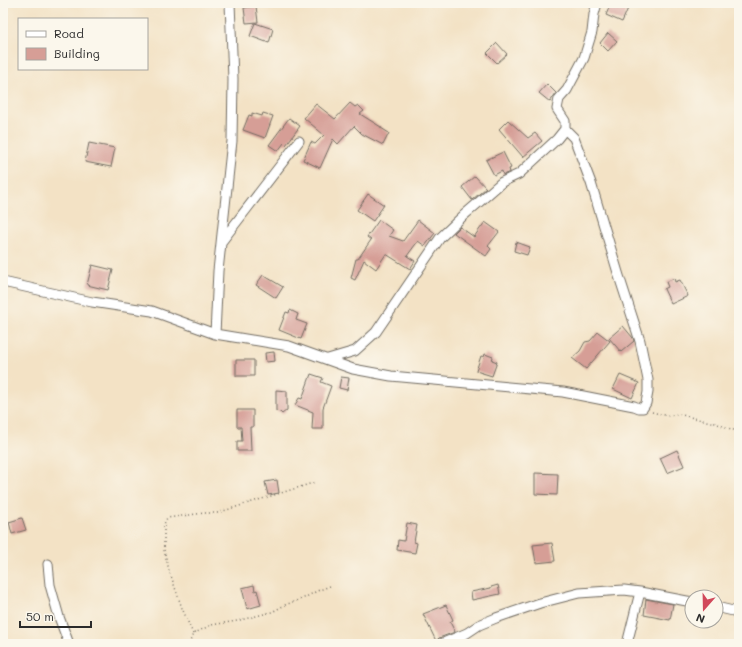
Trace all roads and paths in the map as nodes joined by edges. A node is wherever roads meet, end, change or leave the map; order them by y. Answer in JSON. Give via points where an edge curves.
{"nodes":[{"id":1,"x":230,"y":3,"type":"edge"},
{"id":2,"x":597,"y":3,"type":"edge"},
{"id":3,"x":565,"y":129,"type":"junction"},
{"id":4,"x":299,"y":141,"type":"dead end"},
{"id":5,"x":221,"y":242,"type":"junction"},
{"id":6,"x":3,"y":282,"type":"edge"},
{"id":7,"x":215,"y":334,"type":"junction"},
{"id":8,"x":328,"y":360,"type":"junction"},
{"id":9,"x":643,"y":408,"type":"junction"},
{"id":10,"x":739,"y":432,"type":"edge"},
{"id":11,"x":316,"y":482,"type":"dead end"},
{"id":12,"x":48,"y":564,"type":"dead end"},
{"id":13,"x":330,"y":586,"type":"dead end"},
{"id":14,"x":640,"y":592,"type":"junction"},
{"id":15,"x":684,"y":600,"type":"edge"},
{"id":16,"x":724,"y":609,"type":"edge"},
{"id":17,"x":739,"y":612,"type":"edge"},
{"id":18,"x":193,"y":634,"type":"junction"},
{"id":19,"x":452,"y":642,"type":"edge"},
{"id":20,"x":69,"y":644,"type":"edge"},
{"id":21,"x":189,"y":644,"type":"edge"},
{"id":22,"x":441,"y":644,"type":"edge"},
{"id":23,"x":627,"y":644,"type":"edge"}],
"edges":[{"from":1,"to":5,"type":"street","via":[[232,142]]},
{"from":2,"to":3,"type":"street","via":[[584,58],[567,90],[559,99],[557,109],[565,121]]},
{"from":3,"to":8,"type":"street","via":[[519,174],[502,182],[440,238],[376,332],[354,351]]},
{"from":3,"to":9,"type":"street","via":[[574,138],[588,176],[618,276],[637,328],[648,380],[648,392]]},
{"from":4,"to":5,"type":"street"},
{"from":5,"to":7,"type":"street"},
{"from":6,"to":7,"type":"street","via":[[92,302],[152,311]]},
{"from":7,"to":8,"type":"street","via":[[289,346]]},
{"from":8,"to":9,"type":"street","via":[[353,369],[391,376],[563,392]]},
{"from":9,"to":10,"type":"path","via":[[669,416],[678,414],[715,423]]},
{"from":11,"to":18,"type":"path","via":[[217,513],[168,518],[164,524],[164,550]]},
{"from":12,"to":20,"type":"street","via":[[50,585]]},
{"from":13,"to":18,"type":"path","via":[[272,612],[211,626]]},
{"from":14,"to":15,"type":"street"},
{"from":14,"to":19,"type":"street","via":[[579,592],[496,618]]},
{"from":14,"to":23,"type":"street"},
{"from":16,"to":17,"type":"street"},
{"from":18,"to":21,"type":"path"},
{"from":19,"to":22,"type":"street"}]}
